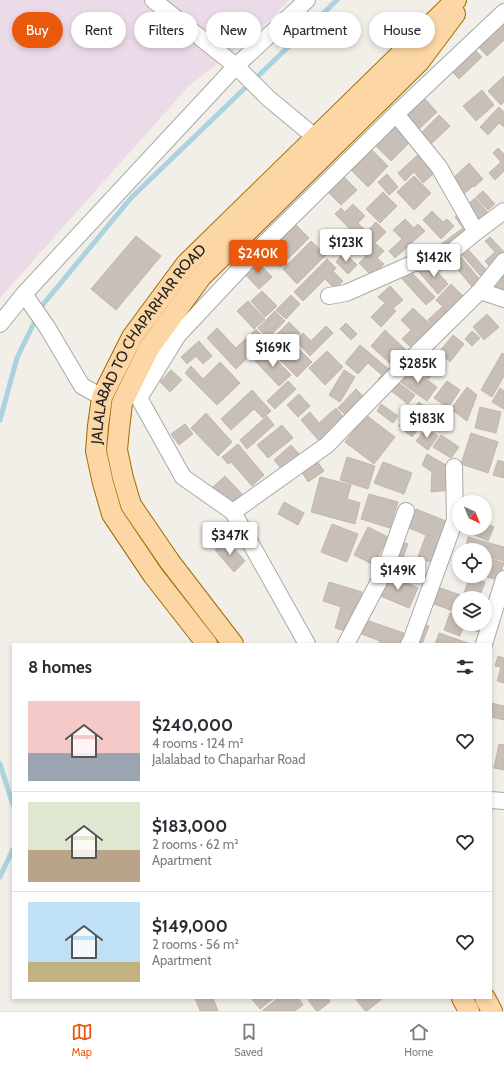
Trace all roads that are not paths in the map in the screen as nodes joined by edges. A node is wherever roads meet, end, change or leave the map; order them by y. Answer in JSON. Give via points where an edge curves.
{"nodes":[{"id":1,"x":153,"y":0,"type":"edge"},
{"id":2,"x":307,"y":0,"type":"edge"},
{"id":3,"x":456,"y":0,"type":"edge"},
{"id":4,"x":466,"y":0,"type":"edge"},
{"id":5,"x":504,"y":12,"type":"edge"},
{"id":6,"x":236,"y":66,"type":"junction"},
{"id":7,"x":396,"y":114,"type":"junction"},
{"id":8,"x":315,"y":138,"type":"junction"},
{"id":9,"x":504,"y":211,"type":"edge"},
{"id":10,"x":476,"y":232,"type":"junction"},
{"id":11,"x":504,"y":261,"type":"edge"},
{"id":12,"x":480,"y":291,"type":"junction"},
{"id":13,"x":24,"y":294,"type":"junction"},
{"id":14,"x":329,"y":296,"type":"dead end"},
{"id":15,"x":504,"y":299,"type":"edge"},
{"id":16,"x":0,"y":324,"type":"edge"},
{"id":17,"x":102,"y":397,"type":"junction"},
{"id":18,"x":454,"y":466,"type":"dead end"},
{"id":19,"x":406,"y":511,"type":"dead end"},
{"id":20,"x":233,"y":512,"type":"junction"},
{"id":21,"x":504,"y":579,"type":"edge"},
{"id":22,"x":206,"y":643,"type":"edge"},
{"id":23,"x":232,"y":643,"type":"edge"},
{"id":24,"x":306,"y":643,"type":"edge"},
{"id":25,"x":347,"y":643,"type":"edge"},
{"id":26,"x":410,"y":643,"type":"edge"},
{"id":27,"x":484,"y":643,"type":"edge"},
{"id":28,"x":492,"y":800,"type":"edge"},
{"id":29,"x":504,"y":801,"type":"edge"},
{"id":30,"x":463,"y":999,"type":"edge"},
{"id":31,"x":486,"y":999,"type":"edge"},
{"id":32,"x":469,"y":1011,"type":"edge"},
{"id":33,"x":492,"y":1011,"type":"edge"}],
"edges":[{"from":1,"to":6,"type":"street"},
{"from":2,"to":6,"type":"street"},
{"from":3,"to":8,"type":"main road","name":"JALALABAD TO CHAPARHAR ROAD"},
{"from":4,"to":23,"type":"main road","name":"JALALABAD TO CHAPARHAR ROAD","via":[[419,62],[201,277],[149,348],[122,403],[117,450],[131,504],[170,562]]},
{"from":5,"to":7,"type":"street"},
{"from":6,"to":8,"type":"street","via":[[268,98]]},
{"from":6,"to":13,"type":"street"},
{"from":7,"to":10,"type":"street","via":[[439,167]]},
{"from":7,"to":20,"type":"street","via":[[255,253],[178,335],[139,398],[183,477]]},
{"from":8,"to":17,"type":"main road","name":"JALALABAD TO CHAPARHAR ROAD","via":[[186,264],[132,337]]},
{"from":9,"to":10,"type":"street"},
{"from":10,"to":14,"type":"street","via":[[439,262],[414,263],[346,293]]},
{"from":11,"to":12,"type":"street"},
{"from":12,"to":15,"type":"street"},
{"from":12,"to":20,"type":"street","via":[[327,445]]},
{"from":13,"to":16,"type":"street"},
{"from":13,"to":17,"type":"street","via":[[82,386]]},
{"from":17,"to":22,"type":"main road","name":"JALALABAD TO CHAPARHAR ROAD","via":[[96,451],[112,514],[153,574]]},
{"from":18,"to":26,"type":"street","via":[[454,520]]},
{"from":19,"to":25,"type":"street","via":[[385,570]]},
{"from":20,"to":24,"type":"street"},
{"from":21,"to":27,"type":"street"},
{"from":28,"to":29,"type":"street"},
{"from":30,"to":32,"type":"main road"},
{"from":31,"to":33,"type":"main road"}]}
